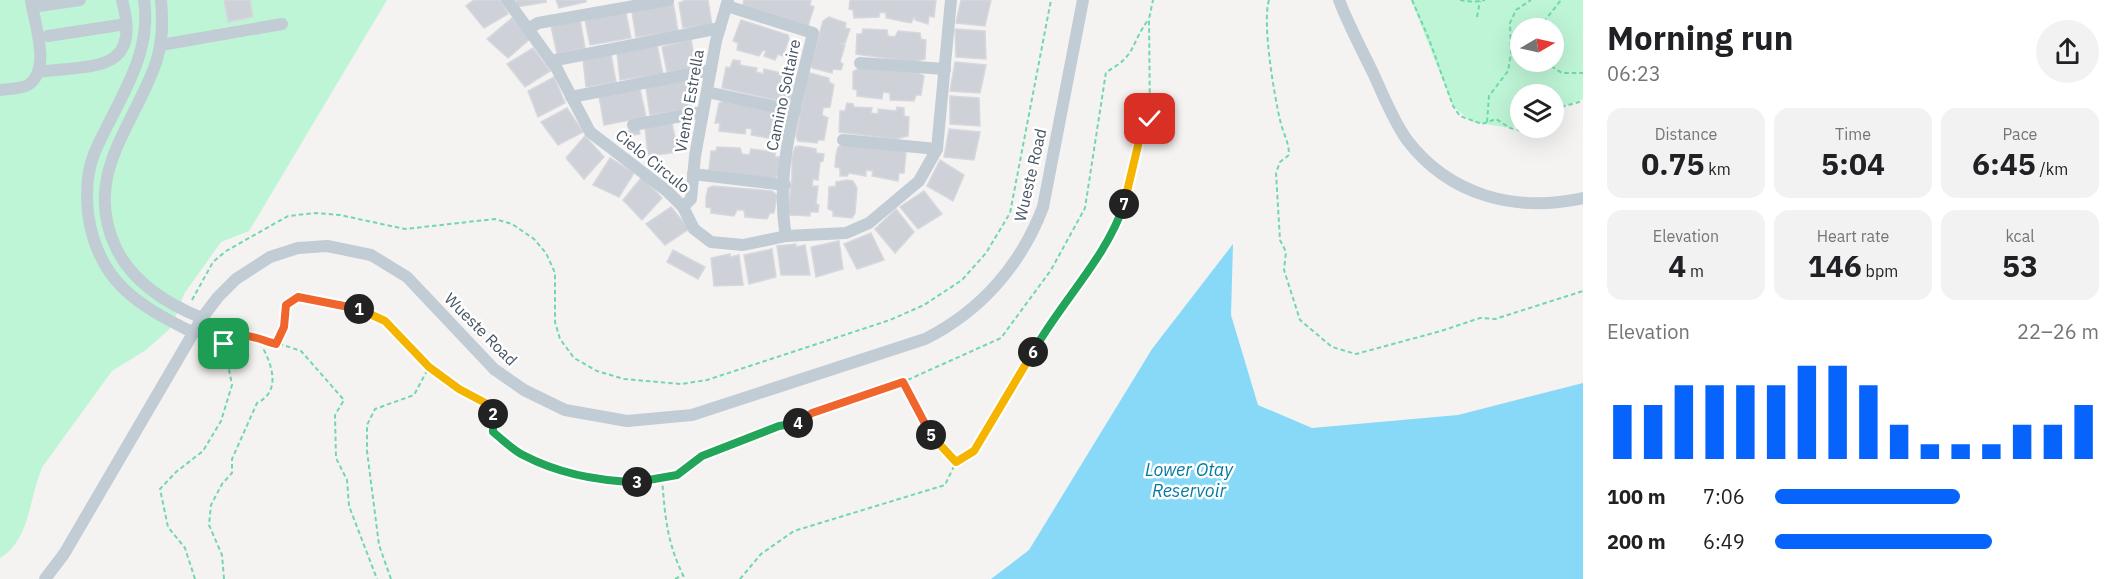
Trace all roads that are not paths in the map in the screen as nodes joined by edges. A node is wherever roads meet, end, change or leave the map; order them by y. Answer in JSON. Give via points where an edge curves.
{"nodes":[{"id":1,"x":80,"y":0,"type":"edge"},
{"id":2,"x":122,"y":0,"type":"edge"},
{"id":3,"x":144,"y":0,"type":"edge"},
{"id":4,"x":161,"y":0,"type":"edge"},
{"id":5,"x":507,"y":0,"type":"edge"},
{"id":6,"x":668,"y":0,"type":"edge"},
{"id":7,"x":951,"y":0,"type":"edge"},
{"id":8,"x":1083,"y":0,"type":"edge"},
{"id":9,"x":1339,"y":0,"type":"edge"},
{"id":10,"x":633,"y":3,"type":"edge"},
{"id":11,"x":728,"y":3,"type":"edge"},
{"id":12,"x":31,"y":4,"type":"edge"},
{"id":13,"x":126,"y":24,"type":"junction"},
{"id":14,"x":282,"y":24,"type":"dead end"},
{"id":15,"x":720,"y":28,"type":"junction"},
{"id":16,"x":528,"y":29,"type":"junction"},
{"id":17,"x":48,"y":36,"type":"dead end"},
{"id":18,"x":161,"y":45,"type":"junction"},
{"id":19,"x":551,"y":61,"type":"junction"},
{"id":20,"x":860,"y":63,"type":"dead end"},
{"id":21,"x":945,"y":69,"type":"junction"},
{"id":22,"x":711,"y":70,"type":"junction"},
{"id":23,"x":38,"y":72,"type":"junction"},
{"id":24,"x":0,"y":90,"type":"edge"},
{"id":25,"x":707,"y":92,"type":"junction"},
{"id":26,"x":572,"y":97,"type":"junction"},
{"id":27,"x":795,"y":111,"type":"junction"},
{"id":28,"x":703,"y":112,"type":"junction"},
{"id":29,"x":633,"y":125,"type":"dead end"},
{"id":30,"x":843,"y":140,"type":"dead end"},
{"id":31,"x":937,"y":150,"type":"junction"},
{"id":32,"x":693,"y":174,"type":"junction"},
{"id":33,"x":785,"y":184,"type":"junction"},
{"id":34,"x":1583,"y":198,"type":"edge"},
{"id":35,"x":683,"y":207,"type":"junction"},
{"id":36,"x":786,"y":236,"type":"junction"},
{"id":37,"x":202,"y":318,"type":"junction"},
{"id":38,"x":194,"y":333,"type":"junction"},
{"id":39,"x":45,"y":579,"type":"edge"}],
"edges":[{"from":1,"to":12,"type":"street"},
{"from":2,"to":13,"type":"street"},
{"from":3,"to":38,"type":"street","via":[[144,42],[93,156],[88,179],[90,229],[109,274],[123,290],[144,307]]},
{"from":4,"to":18,"type":"street"},
{"from":5,"to":16,"type":"street","name":"Cielo Circulo"},
{"from":6,"to":10,"type":"street"},
{"from":7,"to":21,"type":"street","name":"Cielo Circulo"},
{"from":8,"to":37,"type":"street","name":"Wueste Road","via":[[1043,207],[1032,235],[981,303],[925,339],[692,415],[627,421],[565,410],[524,390],[494,369],[407,277],[371,255],[327,246],[298,248],[270,257],[236,279]]},
{"from":9,"to":34,"type":"street","via":[[1398,125],[1430,164],[1458,184],[1504,201],[1550,204]]},
{"from":10,"to":16,"type":"street","via":[[538,23]]},
{"from":11,"to":15,"type":"street","name":"Viento Estrella"},
{"from":11,"to":27,"type":"street","name":"Camino Soltaire","via":[[813,33]]},
{"from":12,"to":23,"type":"street","via":[[41,63]]},
{"from":13,"to":17,"type":"street"},
{"from":13,"to":23,"type":"street","via":[[122,53],[110,62]]},
{"from":14,"to":18,"type":"street"},
{"from":15,"to":19,"type":"street"},
{"from":15,"to":22,"type":"street","name":"Viento Estrella"},
{"from":16,"to":19,"type":"street","name":"Cielo Circulo"},
{"from":18,"to":37,"type":"street","via":[[104,182],[107,230],[132,273],[158,295]]},
{"from":19,"to":26,"type":"street","name":"Cielo Circulo"},
{"from":20,"to":21,"type":"street"},
{"from":21,"to":31,"type":"street","name":"Cielo Circulo"},
{"from":22,"to":25,"type":"street","name":"Viento Estrella"},
{"from":22,"to":26,"type":"street"},
{"from":23,"to":24,"type":"street","via":[[26,86]]},
{"from":25,"to":27,"type":"street"},
{"from":25,"to":28,"type":"street","name":"Viento Estrella"},
{"from":26,"to":35,"type":"street","name":"Cielo Circulo","via":[[590,132]]},
{"from":27,"to":33,"type":"street","name":"Camino Soltaire"},
{"from":28,"to":29,"type":"street"},
{"from":28,"to":32,"type":"street","name":"Viento Estrella"},
{"from":30,"to":31,"type":"street"},
{"from":31,"to":36,"type":"street","name":"Cielo Circulo","via":[[919,181],[869,223],[846,233]]},
{"from":32,"to":33,"type":"street"},
{"from":32,"to":35,"type":"street","name":"Viento Estrella","via":[[691,199]]},
{"from":33,"to":36,"type":"street","name":"Camino Soltaire"},
{"from":35,"to":36,"type":"street","name":"Cielo Circulo","via":[[694,229],[711,242],[743,245]]},
{"from":37,"to":38,"type":"street","name":"Wueste Road"},
{"from":38,"to":39,"type":"street","name":"Wueste Road","via":[[64,555]]}]}
